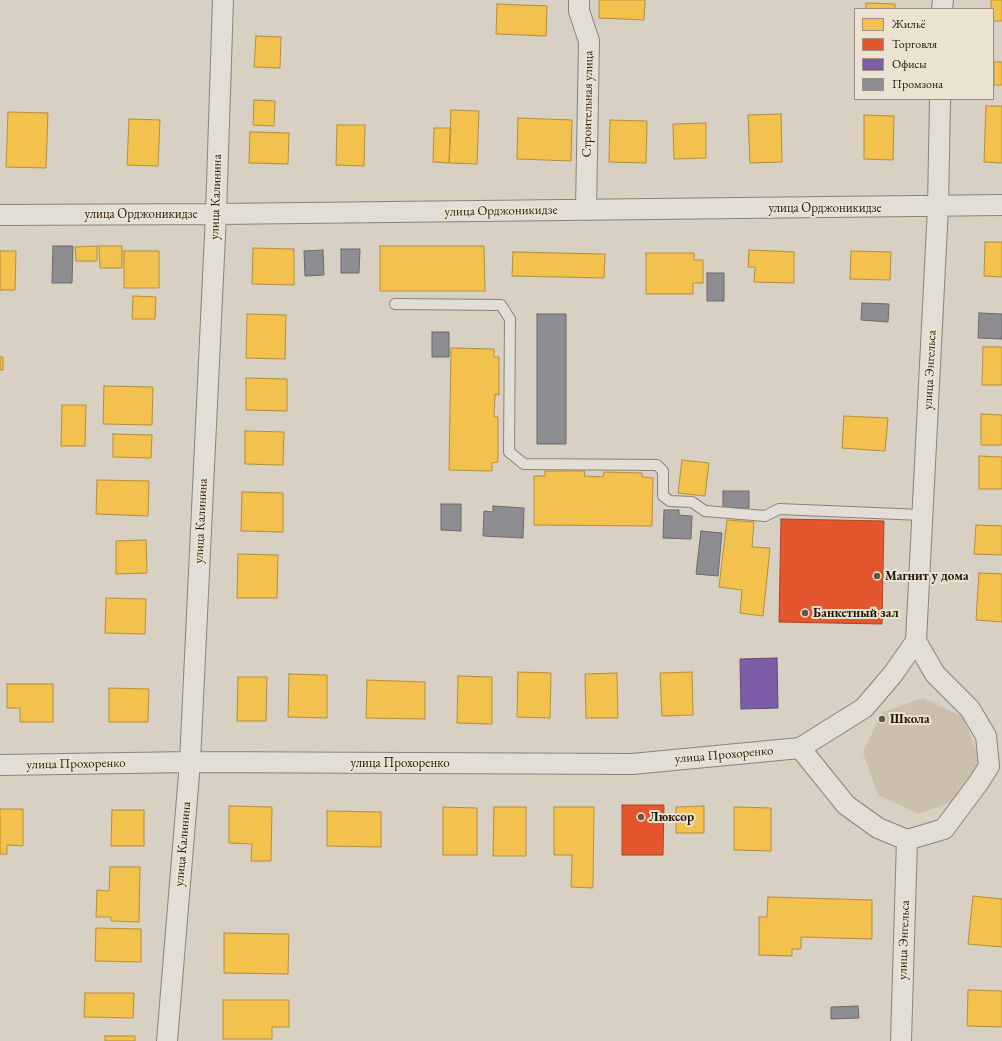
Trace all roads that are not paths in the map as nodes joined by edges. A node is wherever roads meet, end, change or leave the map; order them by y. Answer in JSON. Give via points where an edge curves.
{"nodes":[{"id":1,"x":223,"y":0,"type":"edge"},
{"id":2,"x":579,"y":0,"type":"edge"},
{"id":3,"x":940,"y":100,"type":"edge"},
{"id":4,"x":1002,"y":205,"type":"edge"},
{"id":5,"x":938,"y":207,"type":"junction"},
{"id":6,"x":586,"y":210,"type":"junction"},
{"id":7,"x":216,"y":214,"type":"junction"},
{"id":8,"x":0,"y":215,"type":"edge"},
{"id":9,"x":395,"y":304,"type":"dead end"},
{"id":10,"x":922,"y":515,"type":"junction"},
{"id":11,"x":916,"y":641,"type":"junction"},
{"id":12,"x":800,"y":748,"type":"junction"},
{"id":13,"x":190,"y":762,"type":"junction"},
{"id":14,"x":0,"y":765,"type":"edge"},
{"id":15,"x":996,"y":766,"type":"edge"},
{"id":16,"x":907,"y":840,"type":"junction"},
{"id":17,"x":167,"y":1041,"type":"edge"},
{"id":18,"x":901,"y":1041,"type":"edge"}],
"edges":[{"from":1,"to":7,"type":"street","name":"улица Калинина"},
{"from":2,"to":6,"type":"street","name":"Строительная улица","via":[[579,11],[589,41]]},
{"from":3,"to":5,"type":"street","name":"улица Энгельса"},
{"from":4,"to":5,"type":"street","name":"улица Орджоникидзе"},
{"from":5,"to":6,"type":"street","name":"улица Орджоникидзе"},
{"from":5,"to":10,"type":"street","name":"улица Энгельса"},
{"from":6,"to":7,"type":"street","name":"улица Орджоникидзе"},
{"from":7,"to":8,"type":"street","name":"улица Орджоникидзе"},
{"from":7,"to":13,"type":"street","name":"улица Калинина"},
{"from":9,"to":10,"type":"lane","via":[[501,305],[510,319],[509,452],[524,464],[657,465],[663,470],[663,496],[670,501],[692,502],[705,511],[765,516],[779,510]]},
{"from":10,"to":11,"type":"street","name":"улица Энгельса"},
{"from":11,"to":12,"type":"street","name":"улица Прохоренко","via":[[894,674],[864,708]]},
{"from":11,"to":15,"type":"street","via":[[935,674],[970,709],[986,736]]},
{"from":12,"to":13,"type":"street","name":"улица Прохоренко","via":[[632,764]]},
{"from":12,"to":16,"type":"street","via":[[846,805],[878,828]]},
{"from":13,"to":14,"type":"street","name":"улица Прохоренко"},
{"from":13,"to":17,"type":"street","name":"улица Калинина"},
{"from":15,"to":16,"type":"street","via":[[979,782],[944,829]]},
{"from":16,"to":18,"type":"street","name":"улица Энгельса"}]}
